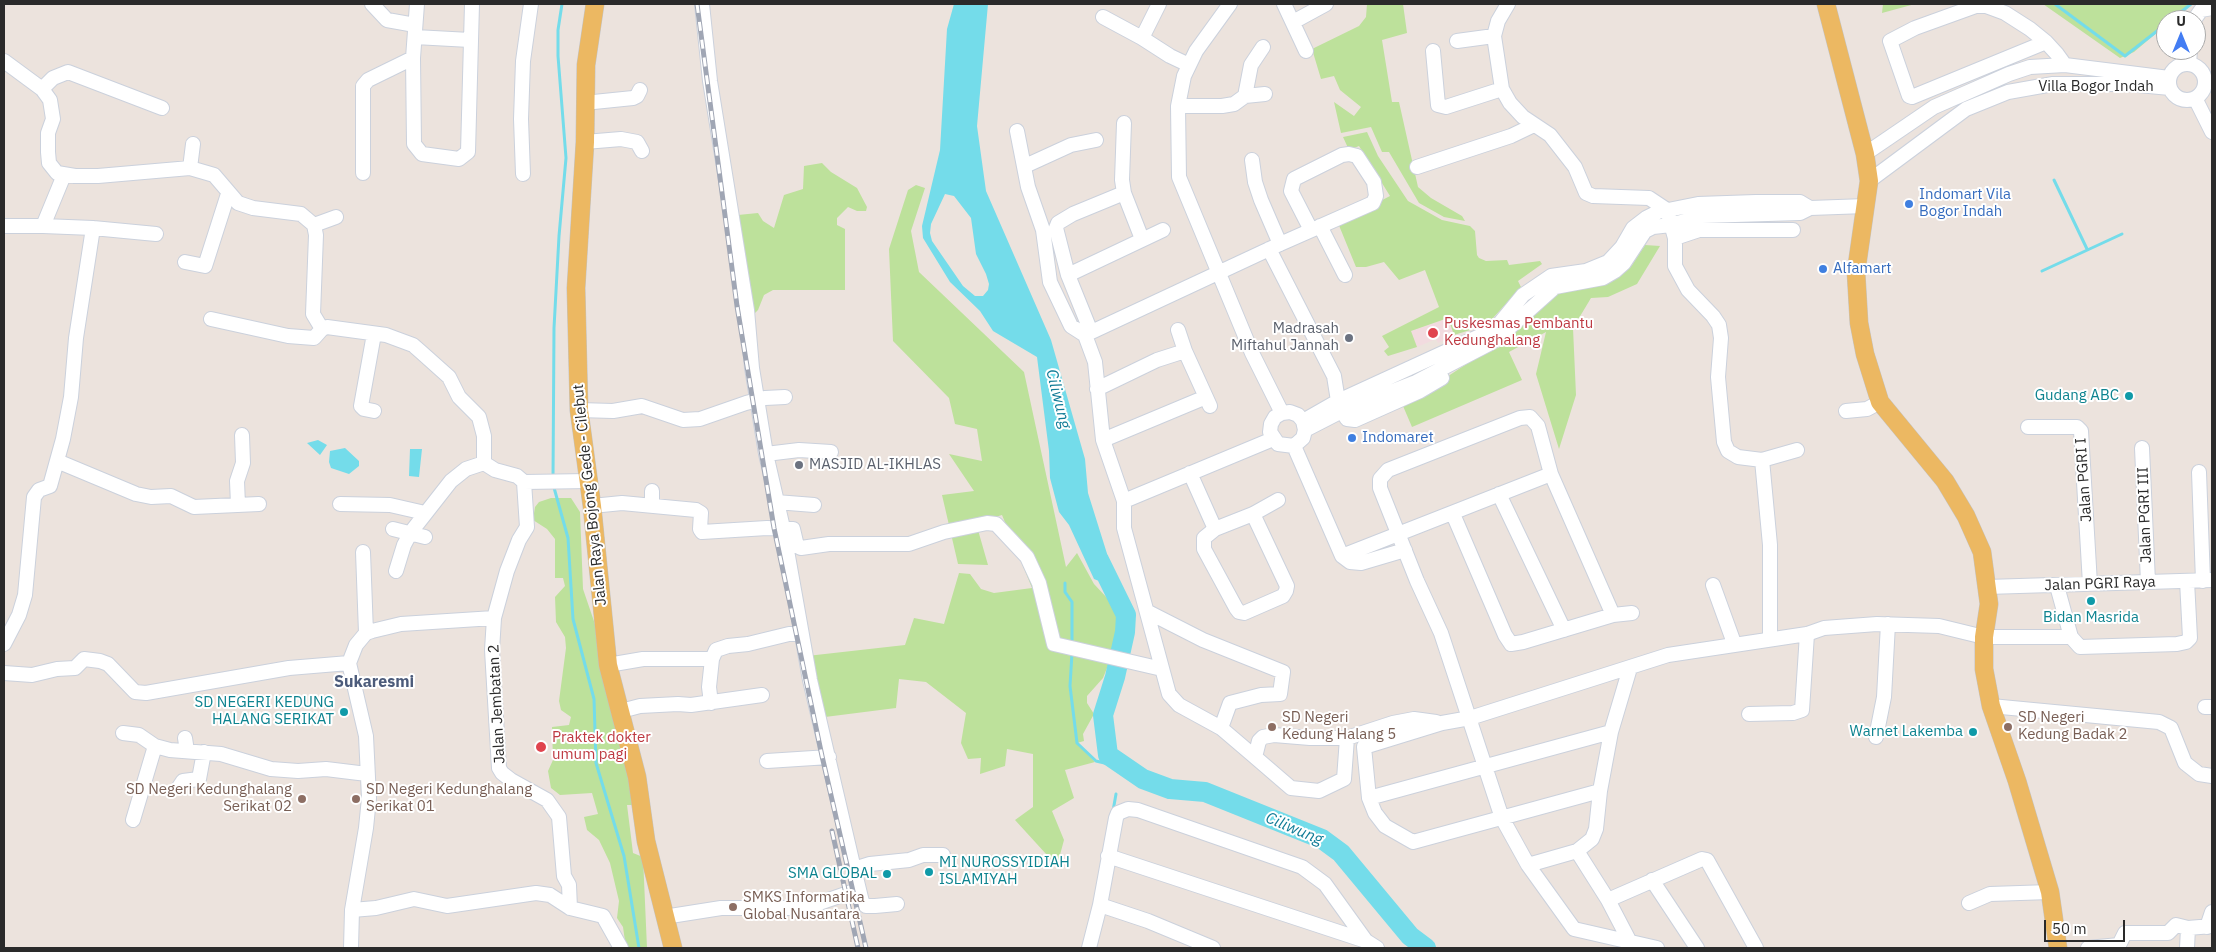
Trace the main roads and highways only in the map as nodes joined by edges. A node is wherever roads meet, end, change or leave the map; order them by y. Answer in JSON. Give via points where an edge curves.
{"nodes":[{"id":1,"x":594,"y":4,"type":"edge"},
{"id":2,"x":1826,"y":4,"type":"edge"},
{"id":3,"x":673,"y":948,"type":"edge"},
{"id":4,"x":2058,"y":948,"type":"edge"}],
"edges":[{"from":1,"to":3,"type":"main road","name":"Jalan Raya Bojong Gede - Cilebut","via":[[586,65],[576,288],[583,480],[592,506],[608,665],[637,777],[646,841]]},
{"from":2,"to":4,"type":"main road","via":[[1869,180],[1856,272],[1864,354],[1880,402],[1942,476],[1982,552],[1989,604],[1984,669],[1990,706],[2018,781],[2050,892]]}]}
